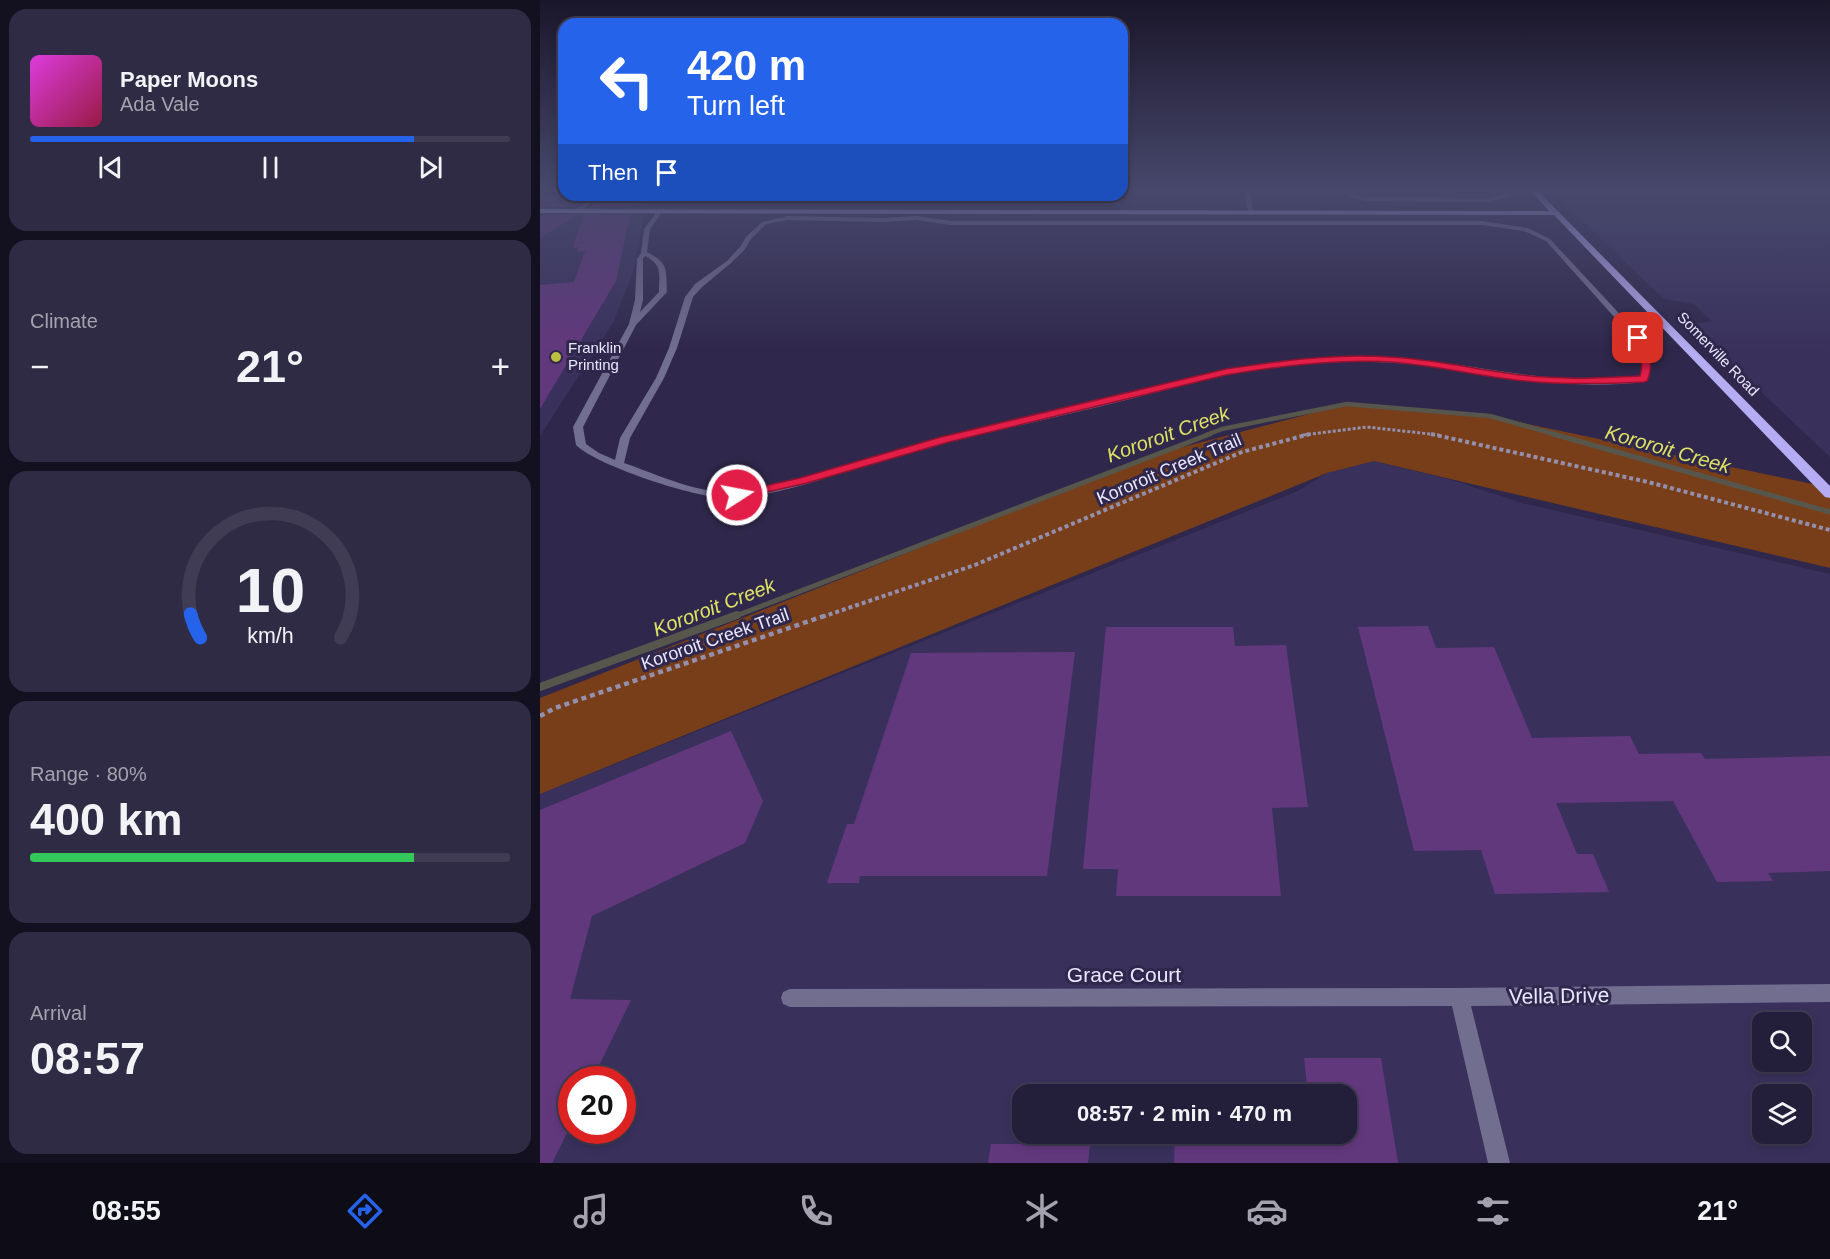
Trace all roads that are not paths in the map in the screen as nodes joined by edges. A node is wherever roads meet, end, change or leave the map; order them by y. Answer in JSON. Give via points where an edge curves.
{"nodes":[{"id":1,"x":645,"y":242,"type":"edge"},
{"id":2,"x":746,"y":242,"type":"edge"},
{"id":3,"x":1550,"y":242,"type":"edge"},
{"id":4,"x":1584,"y":242,"type":"edge"},
{"id":5,"x":644,"y":253,"type":"junction"},
{"id":6,"x":633,"y":324,"type":"junction"},
{"id":7,"x":619,"y":465,"type":"junction"},
{"id":8,"x":1830,"y":494,"type":"edge"},
{"id":9,"x":1830,"y":993,"type":"edge"},
{"id":10,"x":1459,"y":997,"type":"junction"},
{"id":11,"x":790,"y":998,"type":"dead end"},
{"id":12,"x":1499,"y":1163,"type":"edge"}],
"edges":[{"from":1,"to":5,"type":"street"},
{"from":2,"to":7,"type":"street","via":[[689,297],[673,348],[625,438]]},
{"from":3,"to":7,"type":"street","via":[[1638,338],[1647,370],[1644,379],[1577,383],[1390,360],[1248,368],[945,440],[802,481],[737,495],[706,494]]},
{"from":4,"to":8,"type":"main road","name":"Somerville Road"},
{"from":5,"to":6,"type":"street","via":[[640,259],[640,291]]},
{"from":5,"to":6,"type":"street","via":[[662,266],[663,292]]},
{"from":6,"to":7,"type":"street","via":[[579,427],[581,445]]},
{"from":9,"to":10,"type":"street","name":"Vella Drive"},
{"from":10,"to":11,"type":"street","name":"Grace Court"},
{"from":10,"to":12,"type":"street"}]}
